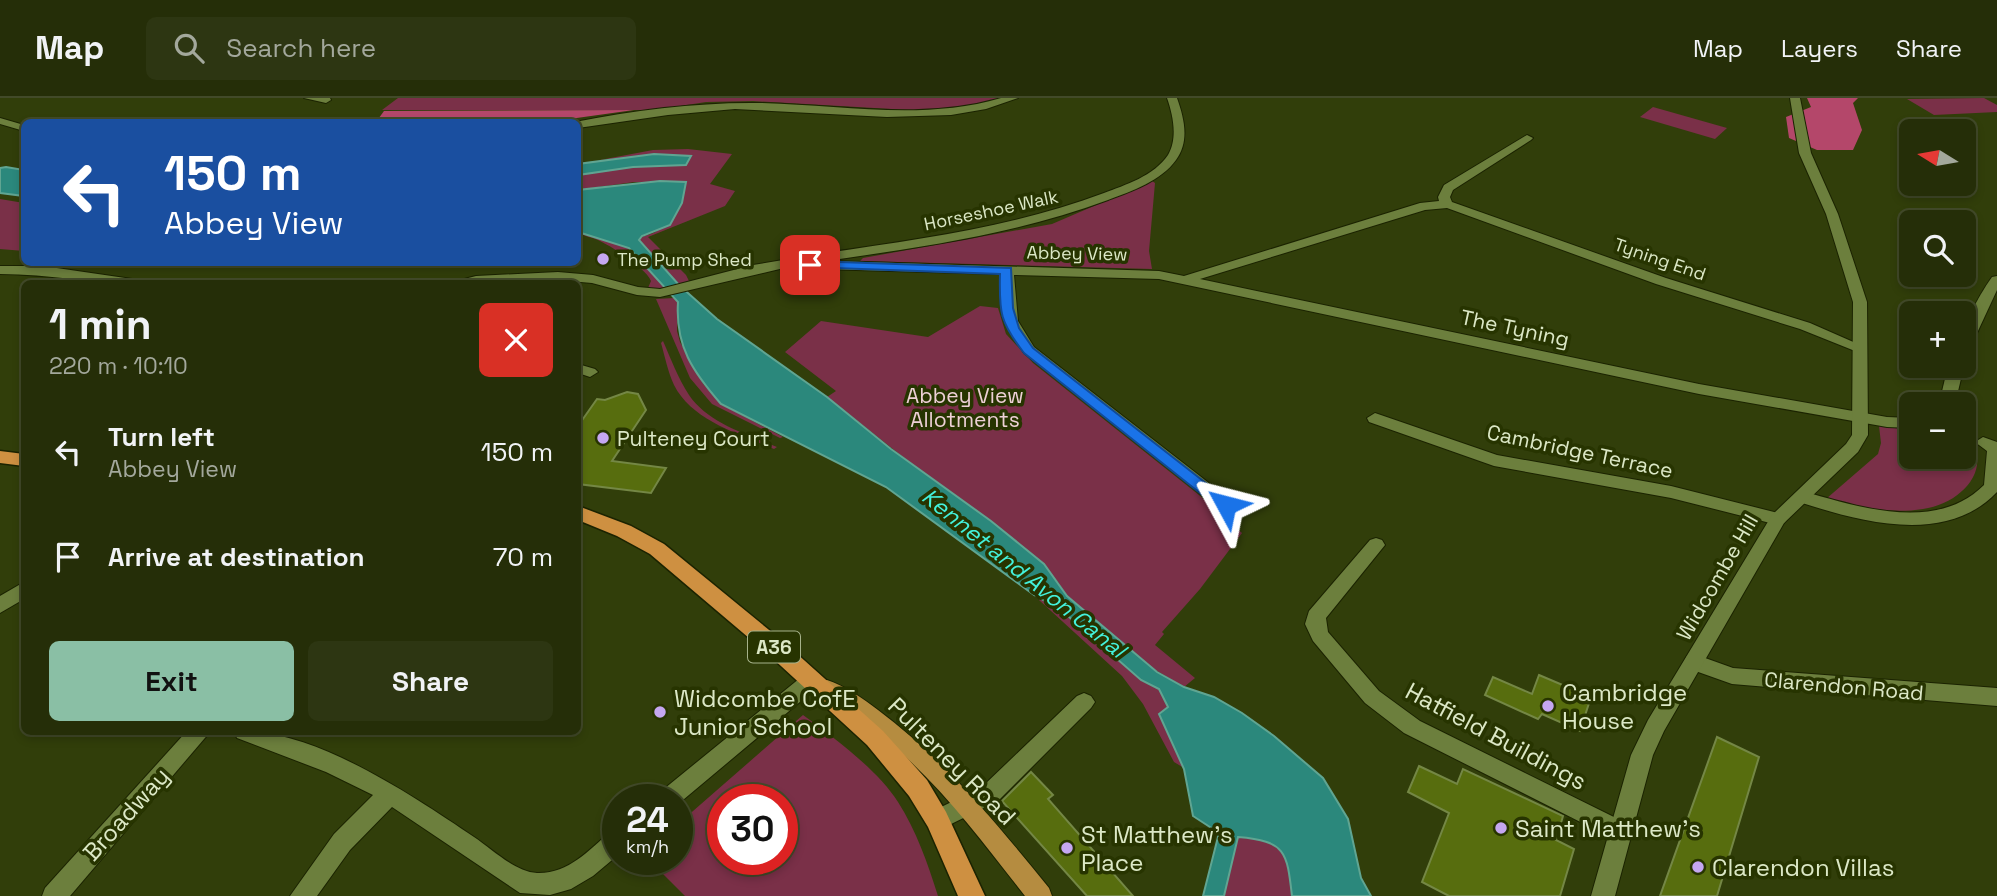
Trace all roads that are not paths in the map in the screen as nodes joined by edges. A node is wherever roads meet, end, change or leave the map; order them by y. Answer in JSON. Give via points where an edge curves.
{"nodes":[{"id":1,"x":309,"y":98,"type":"edge"},
{"id":2,"x":1013,"y":98,"type":"edge"},
{"id":3,"x":1172,"y":98,"type":"edge"},
{"id":4,"x":1796,"y":98,"type":"edge"},
{"id":5,"x":326,"y":100,"type":"dead end"},
{"id":6,"x":0,"y":121,"type":"edge"},
{"id":7,"x":581,"y":125,"type":"edge"},
{"id":8,"x":21,"y":127,"type":"edge"},
{"id":9,"x":1527,"y":138,"type":"dead end"},
{"id":10,"x":1447,"y":204,"type":"junction"},
{"id":11,"x":784,"y":264,"type":"junction"},
{"id":12,"x":0,"y":270,"type":"edge"},
{"id":13,"x":1007,"y":270,"type":"junction"},
{"id":14,"x":1159,"y":275,"type":"joint"},
{"id":15,"x":1186,"y":279,"type":"junction"},
{"id":16,"x":108,"y":280,"type":"edge"},
{"id":17,"x":476,"y":280,"type":"edge"},
{"id":18,"x":1997,"y":280,"type":"edge"},
{"id":19,"x":1976,"y":314,"type":"edge"},
{"id":20,"x":1860,"y":348,"type":"junction"},
{"id":21,"x":1375,"y":418,"type":"dead end"},
{"id":22,"x":1862,"y":418,"type":"junction"},
{"id":23,"x":1899,"y":422,"type":"edge"},
{"id":24,"x":1992,"y":446,"type":"edge"},
{"id":25,"x":0,"y":457,"type":"edge"},
{"id":26,"x":21,"y":460,"type":"edge"},
{"id":27,"x":1801,"y":497,"type":"junction"},
{"id":28,"x":1226,"y":505,"type":"dead end"},
{"id":29,"x":581,"y":514,"type":"edge"},
{"id":30,"x":1778,"y":519,"type":"junction"},
{"id":31,"x":1376,"y":545,"type":"dead end"},
{"id":32,"x":21,"y":591,"type":"edge"},
{"id":33,"x":0,"y":606,"type":"edge"},
{"id":34,"x":1694,"y":662,"type":"junction"},
{"id":35,"x":811,"y":680,"type":"junction"},
{"id":36,"x":1997,"y":697,"type":"edge"},
{"id":37,"x":1084,"y":702,"type":"dead end"},
{"id":38,"x":196,"y":735,"type":"edge"},
{"id":39,"x":253,"y":735,"type":"edge"},
{"id":40,"x":686,"y":784,"type":"edge"},
{"id":41,"x":391,"y":793,"type":"junction"},
{"id":42,"x":967,"y":807,"type":"junction"},
{"id":43,"x":937,"y":820,"type":"junction"},
{"id":44,"x":1619,"y":831,"type":"junction"},
{"id":45,"x":602,"y":853,"type":"edge"},
{"id":46,"x":54,"y":896,"type":"edge"},
{"id":47,"x":302,"y":896,"type":"edge"},
{"id":48,"x":972,"y":896,"type":"edge"},
{"id":49,"x":1040,"y":896,"type":"edge"},
{"id":50,"x":1603,"y":896,"type":"edge"}],
"edges":[{"from":1,"to":5,"type":"street"},
{"from":2,"to":7,"type":"street","via":[[960,112],[725,106]]},
{"from":3,"to":11,"type":"street","name":"Horseshoe Walk","via":[[1180,135],[1178,148],[1163,167],[1133,186],[1028,223]]},
{"from":4,"to":20,"type":"street","name":"Widcombe Hill","via":[[1802,144],[1832,214],[1860,302]]},
{"from":6,"to":8,"type":"street"},
{"from":9,"to":10,"type":"street","via":[[1448,188]]},
{"from":10,"to":15,"type":"street","name":"Tyning End","via":[[1424,206]]},
{"from":10,"to":20,"type":"street","name":"Tyning End"},
{"from":11,"to":13,"type":"street","name":"Abbey View"},
{"from":11,"to":17,"type":"street","via":[[660,293],[558,276]]},
{"from":12,"to":16,"type":"street"},
{"from":13,"to":14,"type":"street","name":"Abbey View"},
{"from":13,"to":28,"type":"street","via":[[1006,308],[1012,329],[1029,351]]},
{"from":14,"to":15,"type":"street","name":"The Tyning"},
{"from":15,"to":22,"type":"street","name":"The Tyning","via":[[1699,389]]},
{"from":18,"to":19,"type":"street"},
{"from":20,"to":22,"type":"street","name":"Widcombe Hill"},
{"from":21,"to":30,"type":"street","name":"Cambridge Terrace","via":[[1494,460],[1671,492]]},
{"from":22,"to":23,"type":"street","name":"The Tyning"},
{"from":22,"to":27,"type":"street","name":"Widcombe Hill","via":[[1852,448]]},
{"from":24,"to":27,"type":"street","via":[[1992,487],[1973,504],[1945,515],[1901,518],[1851,512]]},
{"from":25,"to":26,"type":"highway"},
{"from":27,"to":30,"type":"street","name":"Widcombe Hill"},
{"from":29,"to":35,"type":"highway","name":"Pulteney Road","number":"A36","via":[[657,549]]},
{"from":30,"to":34,"type":"street","name":"Widcombe Hill"},
{"from":31,"to":44,"type":"street","name":"Hatfield Buildings","via":[[1316,616],[1320,636],[1372,697],[1412,727]]},
{"from":32,"to":33,"type":"street"},
{"from":34,"to":36,"type":"street","name":"Clarendon Road","via":[[1732,676]]},
{"from":34,"to":44,"type":"street","name":"Widcombe Hill","via":[[1642,755]]},
{"from":35,"to":40,"type":"street"},
{"from":35,"to":42,"type":"main road","name":"Pulteney Road","via":[[858,704]]},
{"from":35,"to":43,"type":"highway","name":"Pulteney Road","number":"A36","via":[[895,759]]},
{"from":37,"to":42,"type":"street","via":[[990,794]]},
{"from":38,"to":46,"type":"street","name":"Broadway"},
{"from":39,"to":41,"type":"street","via":[[334,765]]},
{"from":41,"to":45,"type":"street","via":[[520,882],[556,885]]},
{"from":41,"to":47,"type":"street","via":[[342,842]]},
{"from":42,"to":43,"type":"street"},
{"from":42,"to":49,"type":"main road","name":"Pulteney Road"},
{"from":43,"to":48,"type":"highway","number":"A36"},
{"from":44,"to":50,"type":"street","name":"Widcombe Hill"}]}
